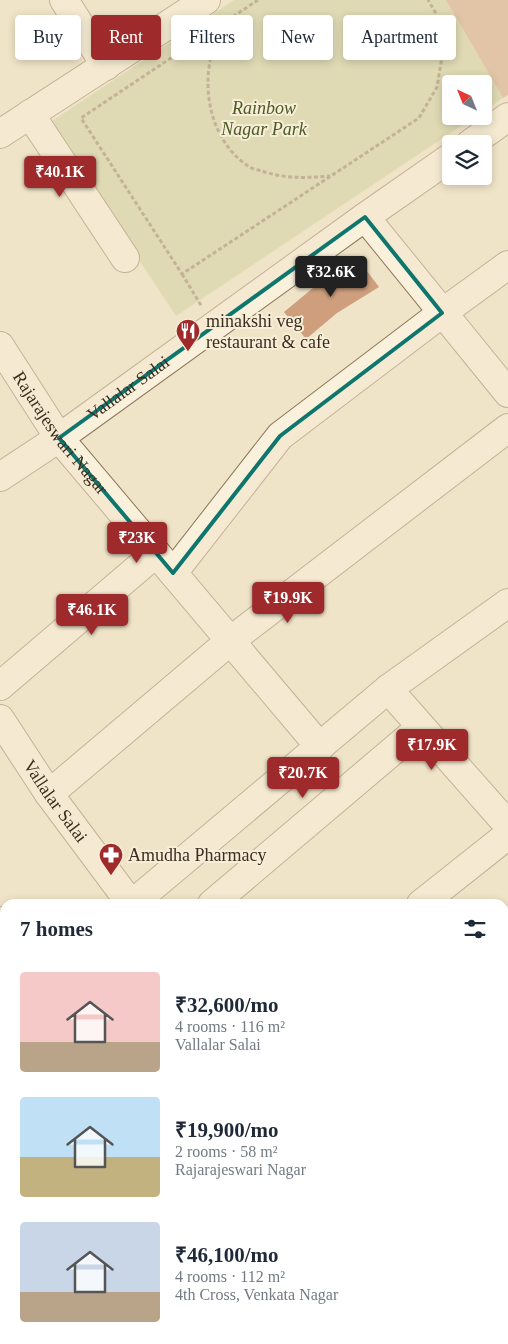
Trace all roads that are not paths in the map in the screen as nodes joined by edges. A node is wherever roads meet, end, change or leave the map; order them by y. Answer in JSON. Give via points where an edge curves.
{"nodes":[{"id":1,"x":64,"y":0,"type":"edge"},
{"id":2,"x":206,"y":0,"type":"edge"},
{"id":3,"x":106,"y":66,"type":"junction"},
{"id":4,"x":30,"y":114,"type":"junction"},
{"id":5,"x":508,"y":117,"type":"edge"},
{"id":6,"x":0,"y":134,"type":"edge"},
{"id":7,"x":483,"y":135,"type":"edge"},
{"id":8,"x":442,"y":163,"type":"edge"},
{"id":9,"x":365,"y":217,"type":"junction"},
{"id":10,"x":125,"y":258,"type":"dead end"},
{"id":11,"x":508,"y":266,"type":"edge"},
{"id":12,"x":442,"y":313,"type":"junction"},
{"id":13,"x":0,"y":346,"type":"edge"},
{"id":14,"x":508,"y":393,"type":"edge"},
{"id":15,"x":508,"y":428,"type":"edge"},
{"id":16,"x":59,"y":438,"type":"junction"},
{"id":17,"x":0,"y":477,"type":"edge"},
{"id":18,"x":156,"y":553,"type":"junction"},
{"id":19,"x":173,"y":574,"type":"junction"},
{"id":20,"x":508,"y":603,"type":"edge"},
{"id":21,"x":230,"y":641,"type":"junction"},
{"id":22,"x":0,"y":686,"type":"edge"},
{"id":23,"x":388,"y":689,"type":"junction"},
{"id":24,"x":0,"y":719,"type":"edge"},
{"id":25,"x":421,"y":726,"type":"junction"},
{"id":26,"x":320,"y":747,"type":"junction"},
{"id":27,"x":49,"y":794,"type":"junction"},
{"id":28,"x":508,"y":825,"type":"edge"},
{"id":29,"x":508,"y":834,"type":"edge"},
{"id":30,"x":127,"y":899,"type":"edge"},
{"id":31,"x":137,"y":899,"type":"edge"},
{"id":32,"x":218,"y":899,"type":"edge"},
{"id":33,"x":427,"y":899,"type":"edge"}],
"edges":[{"from":1,"to":3,"type":"street"},
{"from":2,"to":3,"type":"street"},
{"from":3,"to":4,"type":"street"},
{"from":4,"to":6,"type":"street"},
{"from":4,"to":10,"type":"street"},
{"from":5,"to":7,"type":"street"},
{"from":8,"to":9,"type":"street","name":"Vallalar Salai"},
{"from":9,"to":12,"type":"street"},
{"from":9,"to":16,"type":"street","name":"Vallalar Salai"},
{"from":11,"to":12,"type":"street"},
{"from":12,"to":14,"type":"street"},
{"from":12,"to":19,"type":"street","via":[[280,436]]},
{"from":13,"to":16,"type":"street","name":"Rajarajeswari Nagar"},
{"from":15,"to":21,"type":"street"},
{"from":16,"to":17,"type":"street","name":"Vallalar Salai"},
{"from":16,"to":18,"type":"street","name":"Rajarajeswari Nagar"},
{"from":18,"to":19,"type":"street","name":"Rajarajeswari Nagar"},
{"from":18,"to":22,"type":"street"},
{"from":19,"to":21,"type":"street","name":"Rajarajeswari Nagar"},
{"from":20,"to":23,"type":"street"},
{"from":21,"to":26,"type":"street","name":"Rajarajeswari Nagar"},
{"from":21,"to":27,"type":"street"},
{"from":23,"to":25,"type":"street"},
{"from":23,"to":26,"type":"street"},
{"from":24,"to":27,"type":"street","name":"Vallalar Salai"},
{"from":25,"to":28,"type":"street"},
{"from":25,"to":32,"type":"street"},
{"from":26,"to":31,"type":"street"},
{"from":27,"to":30,"type":"street","name":"Vallalar Salai"},
{"from":29,"to":33,"type":"street"}]}
